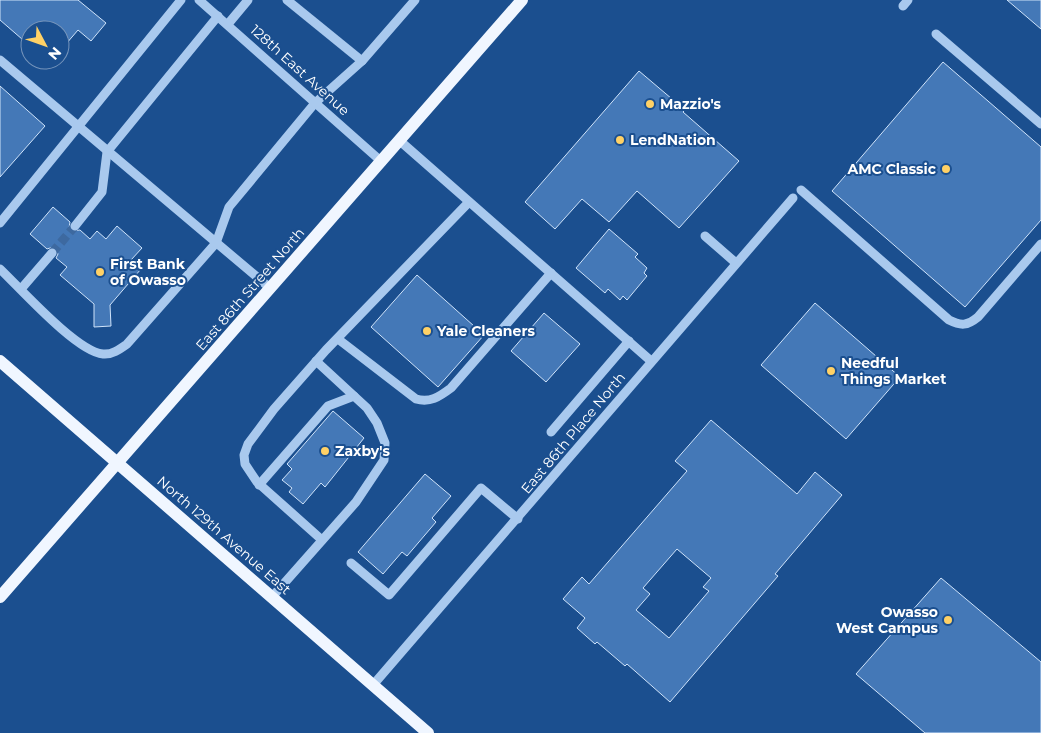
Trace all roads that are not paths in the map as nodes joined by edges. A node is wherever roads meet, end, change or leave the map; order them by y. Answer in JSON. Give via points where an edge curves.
{"nodes":[{"id":1,"x":181,"y":0,"type":"edge"},
{"id":2,"x":199,"y":0,"type":"edge"},
{"id":3,"x":248,"y":0,"type":"edge"},
{"id":4,"x":288,"y":0,"type":"edge"},
{"id":5,"x":415,"y":0,"type":"edge"},
{"id":6,"x":522,"y":0,"type":"edge"},
{"id":7,"x":218,"y":16,"type":"junction"},
{"id":8,"x":228,"y":24,"type":"junction"},
{"id":9,"x":936,"y":34,"type":"dead end"},
{"id":10,"x":0,"y":60,"type":"edge"},
{"id":11,"x":362,"y":61,"type":"junction"},
{"id":12,"x":315,"y":104,"type":"junction"},
{"id":13,"x":1041,"y":124,"type":"edge"},
{"id":14,"x":79,"y":128,"type":"junction"},
{"id":15,"x":400,"y":141,"type":"junction"},
{"id":16,"x":107,"y":152,"type":"junction"},
{"id":17,"x":382,"y":162,"type":"junction"},
{"id":18,"x":801,"y":190,"type":"dead end"},
{"id":19,"x":794,"y":198,"type":"dead end"},
{"id":20,"x":469,"y":202,"type":"junction"},
{"id":21,"x":0,"y":223,"type":"edge"},
{"id":22,"x":75,"y":226,"type":"tunnel mouth"},
{"id":23,"x":705,"y":236,"type":"dead end"},
{"id":24,"x":216,"y":243,"type":"junction"},
{"id":25,"x":1041,"y":244,"type":"edge"},
{"id":26,"x":52,"y":254,"type":"tunnel mouth"},
{"id":27,"x":736,"y":263,"type":"junction"},
{"id":28,"x":0,"y":269,"type":"edge"},
{"id":29,"x":551,"y":273,"type":"junction"},
{"id":30,"x":270,"y":288,"type":"junction"},
{"id":31,"x":21,"y":289,"type":"junction"},
{"id":32,"x":338,"y":339,"type":"junction"},
{"id":33,"x":629,"y":341,"type":"junction"},
{"id":34,"x":316,"y":361,"type":"junction"},
{"id":35,"x":651,"y":361,"type":"junction"},
{"id":36,"x":1,"y":365,"type":"edge"},
{"id":37,"x":354,"y":396,"type":"junction"},
{"id":38,"x":550,"y":432,"type":"dead end"},
{"id":39,"x":117,"y":462,"type":"junction"},
{"id":40,"x":259,"y":484,"type":"junction"},
{"id":41,"x":518,"y":519,"type":"junction"},
{"id":42,"x":322,"y":540,"type":"junction"},
{"id":43,"x":351,"y":563,"type":"dead end"},
{"id":44,"x":0,"y":597,"type":"edge"},
{"id":45,"x":272,"y":598,"type":"junction"},
{"id":46,"x":373,"y":685,"type":"junction"},
{"id":47,"x":428,"y":733,"type":"edge"}],
"edges":[{"from":1,"to":14,"type":"street"},
{"from":2,"to":7,"type":"street","name":"128th East Avenue"},
{"from":3,"to":8,"type":"street"},
{"from":4,"to":11,"type":"street"},
{"from":5,"to":11,"type":"street"},
{"from":6,"to":15,"type":"main road","name":"East 86th Street North"},
{"from":7,"to":8,"type":"street","name":"128th East Avenue"},
{"from":7,"to":16,"type":"street"},
{"from":8,"to":12,"type":"street","name":"128th East Avenue"},
{"from":9,"to":13,"type":"street"},
{"from":10,"to":14,"type":"street"},
{"from":11,"to":12,"type":"street"},
{"from":12,"to":17,"type":"street","name":"128th East Avenue"},
{"from":12,"to":24,"type":"street","via":[[230,207]]},
{"from":14,"to":16,"type":"street"},
{"from":14,"to":21,"type":"street"},
{"from":15,"to":17,"type":"main road","name":"East 86th Street North"},
{"from":15,"to":20,"type":"street"},
{"from":16,"to":22,"type":"street","via":[[102,192]]},
{"from":16,"to":24,"type":"street"},
{"from":17,"to":30,"type":"main road","name":"East 86th Street North"},
{"from":18,"to":25,"type":"street","via":[[949,320],[960,325],[970,324],[978,317]]},
{"from":19,"to":27,"type":"street","name":"East 86th Place North"},
{"from":20,"to":29,"type":"street"},
{"from":20,"to":32,"type":"street"},
{"from":23,"to":27,"type":"street"},
{"from":24,"to":30,"type":"street"},
{"from":24,"to":31,"type":"street","via":[[127,344],[114,352],[103,354],[78,343]]},
{"from":26,"to":31,"type":"street"},
{"from":27,"to":35,"type":"street","name":"East 86th Place North"},
{"from":28,"to":31,"type":"street"},
{"from":29,"to":32,"type":"street","via":[[451,388],[438,398],[425,402],[416,400]]},
{"from":29,"to":33,"type":"street"},
{"from":30,"to":39,"type":"main road","name":"East 86th Street North"},
{"from":32,"to":34,"type":"street"},
{"from":33,"to":35,"type":"street"},
{"from":33,"to":38,"type":"street"},
{"from":34,"to":37,"type":"street"},
{"from":34,"to":40,"type":"street","via":[[248,444],[245,464]]},
{"from":35,"to":41,"type":"street","name":"East 86th Place North"},
{"from":36,"to":39,"type":"main road","name":"North 129th Avenue East"},
{"from":37,"to":40,"type":"street","via":[[328,406]]},
{"from":37,"to":42,"type":"street","via":[[377,423],[385,443],[384,460],[356,502]]},
{"from":39,"to":44,"type":"main road","name":"East 86th Street North"},
{"from":39,"to":45,"type":"main road","name":"North 129th Avenue East"},
{"from":40,"to":42,"type":"street"},
{"from":41,"to":43,"type":"street","via":[[481,488],[389,595]]},
{"from":41,"to":46,"type":"street","name":"East 86th Place North"},
{"from":42,"to":45,"type":"street"},
{"from":45,"to":46,"type":"main road","name":"North 129th Avenue East"},
{"from":46,"to":47,"type":"main road","name":"North 129th Avenue East"}]}
